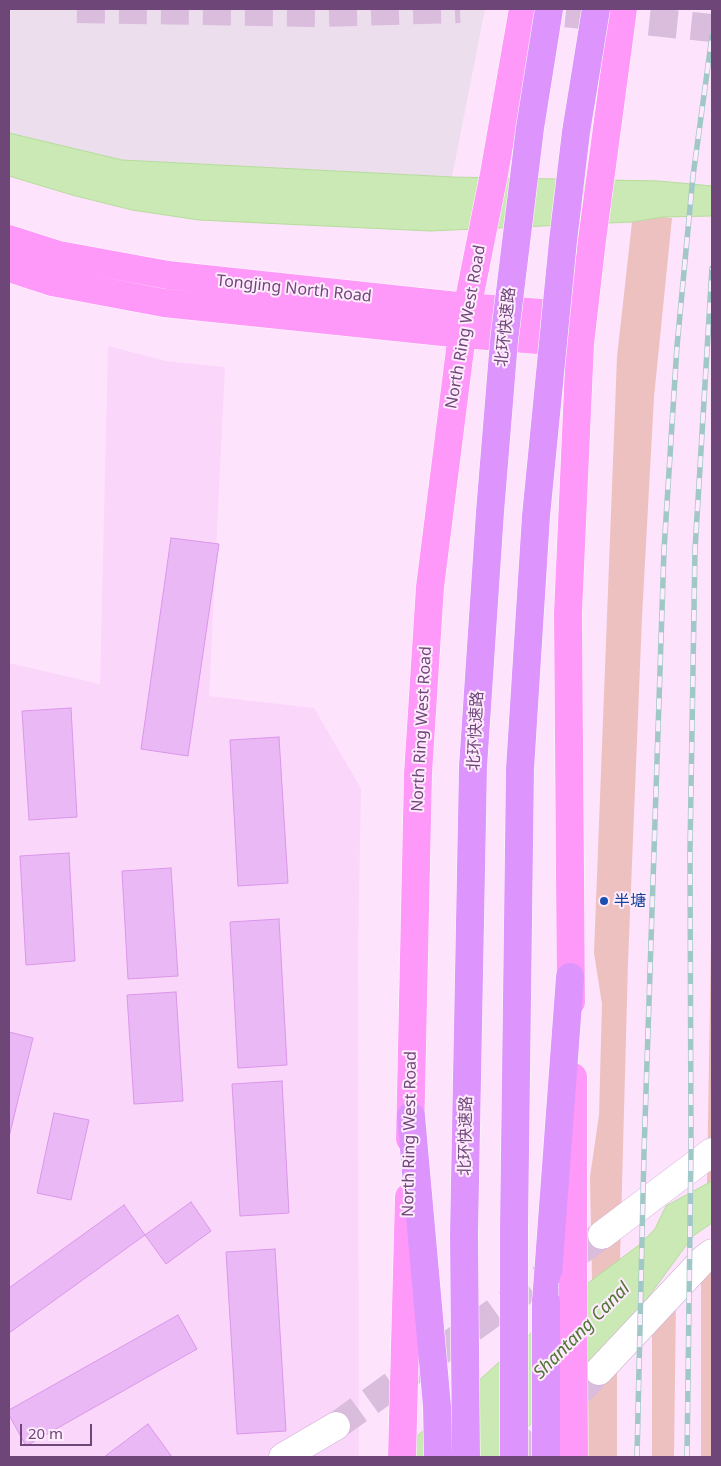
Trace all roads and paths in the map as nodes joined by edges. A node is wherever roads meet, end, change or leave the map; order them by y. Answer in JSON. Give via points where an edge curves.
{"nodes":[{"id":1,"x":522,"y":9,"type":"edge"},
{"id":2,"x":549,"y":9,"type":"edge"},
{"id":3,"x":596,"y":9,"type":"edge"},
{"id":4,"x":623,"y":9,"type":"edge"},
{"id":5,"x":9,"y":239,"type":"edge"},
{"id":6,"x":9,"y":268,"type":"edge"},
{"id":7,"x":467,"y":307,"type":"junction"},
{"id":8,"x":583,"y":317,"type":"junction"},
{"id":9,"x":462,"y":334,"type":"junction"},
{"id":10,"x":580,"y":344,"type":"junction"},
{"id":11,"x":570,"y":976,"type":"junction"},
{"id":12,"x":411,"y":1116,"type":"junction"},
{"id":13,"x":712,"y":1152,"type":"edge"},
{"id":14,"x":602,"y":1234,"type":"tunnel mouth"},
{"id":15,"x":712,"y":1253,"type":"edge"},
{"id":16,"x":598,"y":1370,"type":"tunnel mouth"},
{"id":17,"x":336,"y":1426,"type":"tunnel mouth"},
{"id":18,"x":402,"y":1446,"type":"edge"},
{"id":19,"x":282,"y":1457,"type":"edge"},
{"id":20,"x":438,"y":1457,"type":"edge"},
{"id":21,"x":466,"y":1457,"type":"edge"},
{"id":22,"x":514,"y":1457,"type":"edge"},
{"id":23,"x":546,"y":1457,"type":"edge"},
{"id":24,"x":574,"y":1457,"type":"edge"}],
"edges":[{"from":1,"to":7,"type":"main road","name":"North Ring West Road"},
{"from":2,"to":21,"type":"highway","name":"北环快速路","bridge":true,"via":[[529,137],[504,341],[474,767],[464,1234]]},
{"from":3,"to":22,"type":"highway","bridge":true,"via":[[567,211],[536,516],[520,769]]},
{"from":4,"to":8,"type":"main road"},
{"from":5,"to":7,"type":"main road","name":"Tongjing North Road","via":[[59,255],[168,275]]},
{"from":6,"to":9,"type":"main road","name":"Tongjing North Road","via":[[52,282],[164,303]]},
{"from":7,"to":8,"type":"main road","name":"Tongjing North Road"},
{"from":7,"to":9,"type":"main road","name":"North Ring West Road"},
{"from":8,"to":10,"type":"main road"},
{"from":9,"to":10,"type":"main road","name":"Tongjing North Road"},
{"from":9,"to":12,"type":"main road","name":"North Ring West Road","via":[[430,587],[418,774]]},
{"from":10,"to":11,"type":"main road","via":[[568,613]]},
{"from":11,"to":23,"type":"highway","bridge":true,"via":[[546,1302]]},
{"from":11,"to":24,"type":"main road","bridge":true,"via":[[574,1128]]},
{"from":12,"to":18,"type":"main road","name":"North Ring West Road"},
{"from":12,"to":20,"type":"highway","via":[[437,1406]]},
{"from":13,"to":14,"type":"street"},
{"from":15,"to":16,"type":"street"},
{"from":17,"to":19,"type":"street"}]}
